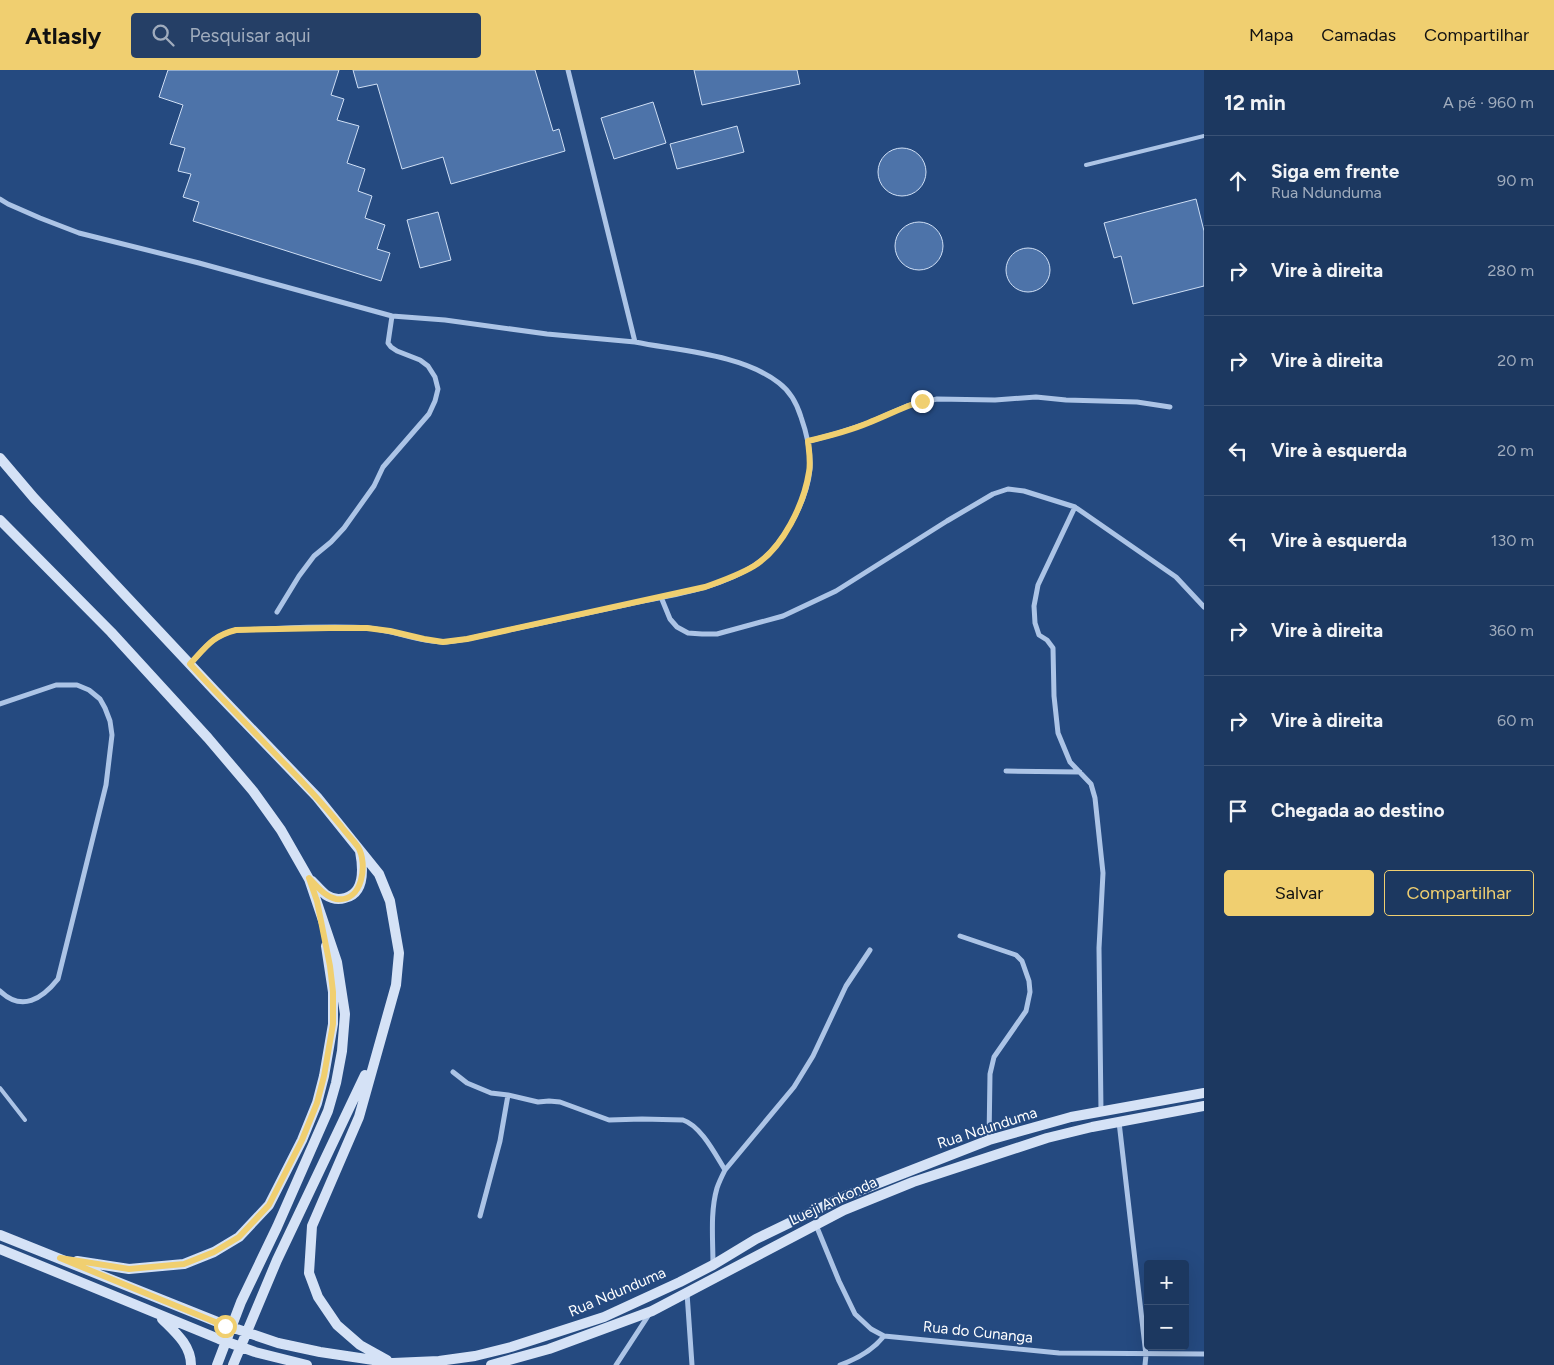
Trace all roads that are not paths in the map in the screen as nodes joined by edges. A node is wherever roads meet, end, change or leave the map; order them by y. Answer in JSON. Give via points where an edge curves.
{"nodes":[{"id":1,"x":568,"y":70,"type":"edge"},
{"id":2,"x":1204,"y":136,"type":"edge"},
{"id":3,"x":1086,"y":165,"type":"dead end"},
{"id":4,"x":0,"y":199,"type":"edge"},
{"id":5,"x":392,"y":316,"type":"junction"},
{"id":6,"x":635,"y":342,"type":"junction"},
{"id":7,"x":1170,"y":407,"type":"dead end"},
{"id":8,"x":808,"y":441,"type":"junction"},
{"id":9,"x":0,"y":458,"type":"edge"},
{"id":10,"x":1075,"y":507,"type":"junction"},
{"id":11,"x":0,"y":520,"type":"edge"},
{"id":12,"x":661,"y":597,"type":"junction"},
{"id":13,"x":1204,"y":607,"type":"edge"},
{"id":14,"x":277,"y":612,"type":"dead end"},
{"id":15,"x":190,"y":664,"type":"junction"},
{"id":16,"x":0,"y":704,"type":"edge"},
{"id":17,"x":1006,"y":771,"type":"dead end"},
{"id":18,"x":1080,"y":772,"type":"junction"},
{"id":19,"x":359,"y":848,"type":"junction"},
{"id":20,"x":309,"y":878,"type":"junction"},
{"id":21,"x":317,"y":901,"type":"junction"},
{"id":22,"x":960,"y":936,"type":"dead end"},
{"id":23,"x":870,"y":950,"type":"dead end"},
{"id":24,"x":0,"y":991,"type":"edge"},
{"id":25,"x":380,"y":1045,"type":"junction"},
{"id":26,"x":453,"y":1072,"type":"dead end"},
{"id":27,"x":0,"y":1088,"type":"edge"},
{"id":28,"x":1204,"y":1093,"type":"edge"},
{"id":29,"x":508,"y":1095,"type":"junction"},
{"id":30,"x":1204,"y":1106,"type":"edge"},
{"id":31,"x":1100,"y":1111,"type":"junction"},
{"id":32,"x":25,"y":1120,"type":"dead end"},
{"id":33,"x":1118,"y":1122,"type":"junction"},
{"id":34,"x":990,"y":1140,"type":"junction"},
{"id":35,"x":725,"y":1170,"type":"junction"},
{"id":36,"x":480,"y":1216,"type":"dead end"},
{"id":37,"x":816,"y":1224,"type":"junction"},
{"id":38,"x":0,"y":1235,"type":"edge"},
{"id":39,"x":0,"y":1250,"type":"edge"},
{"id":40,"x":60,"y":1258,"type":"junction"},
{"id":41,"x":713,"y":1265,"type":"junction"},
{"id":42,"x":687,"y":1293,"type":"junction"},
{"id":43,"x":652,"y":1311,"type":"junction"},
{"id":44,"x":157,"y":1314,"type":"junction"},
{"id":45,"x":884,"y":1336,"type":"junction"},
{"id":46,"x":1204,"y":1354,"type":"edge"},
{"id":47,"x":1146,"y":1355,"type":"junction"},
{"id":48,"x":393,"y":1363,"type":"junction"},
{"id":49,"x":497,"y":1364,"type":"edge"},
{"id":50,"x":191,"y":1365,"type":"edge"},
{"id":51,"x":217,"y":1365,"type":"edge"},
{"id":52,"x":233,"y":1365,"type":"edge"},
{"id":53,"x":307,"y":1365,"type":"edge"},
{"id":54,"x":616,"y":1365,"type":"edge"},
{"id":55,"x":692,"y":1365,"type":"edge"},
{"id":56,"x":840,"y":1365,"type":"edge"},
{"id":57,"x":1145,"y":1365,"type":"edge"}],
"edges":[{"from":1,"to":6,"type":"street"},
{"from":2,"to":3,"type":"lane"},
{"from":4,"to":5,"type":"street","via":[[79,234]]},
{"from":5,"to":6,"type":"street"},
{"from":5,"to":14,"type":"street","via":[[388,343],[428,366],[438,389],[436,401],[429,414],[383,467],[374,486],[344,528],[309,562]]},
{"from":6,"to":8,"type":"street","via":[[733,361],[762,372],[780,383],[796,401]]},
{"from":7,"to":8,"type":"street","via":[[1137,402],[1036,397],[937,399],[907,406],[868,423]]},
{"from":8,"to":12,"type":"street","via":[[810,470],[805,491],[786,533],[771,551],[756,565],[735,576]]},
{"from":9,"to":15,"type":"main road"},
{"from":10,"to":12,"type":"street","via":[[1024,491],[1008,489],[993,494],[815,602],[783,616],[718,634],[688,633],[676,627]]},
{"from":10,"to":13,"type":"street","via":[[1176,577]]},
{"from":10,"to":18,"type":"street","via":[[1038,585],[1034,606],[1040,635],[1053,648],[1058,733],[1070,762]]},
{"from":11,"to":20,"type":"main road","via":[[111,632],[208,738],[281,830]]},
{"from":12,"to":15,"type":"street","via":[[443,642],[367,628],[236,630],[213,640]]},
{"from":15,"to":19,"type":"main road","via":[[317,797]]},
{"from":16,"to":24,"type":"street","via":[[56,685],[78,685],[100,699],[106,708],[112,735],[106,785],[58,979],[42,996],[30,1002],[12,999]]},
{"from":17,"to":18,"type":"street"},
{"from":18,"to":31,"type":"street","via":[[1091,784],[1095,798],[1103,873],[1099,948]]},
{"from":19,"to":20,"type":"main road","via":[[362,880],[347,898],[327,896]]},
{"from":19,"to":25,"type":"main road","via":[[379,874],[390,901],[399,953],[396,985]]},
{"from":20,"to":21,"type":"main road"},
{"from":21,"to":40,"type":"main road","via":[[330,966],[333,1024],[317,1103],[269,1205],[239,1237],[184,1264],[129,1269]]},
{"from":21,"to":51,"type":"main road","via":[[337,962],[345,1014],[336,1083],[328,1111],[241,1302]]},
{"from":22,"to":34,"type":"street","via":[[1016,955],[1022,961],[1029,981],[1026,1011],[994,1056],[990,1074]]},
{"from":23,"to":35,"type":"street","via":[[846,986],[794,1088]]},
{"from":25,"to":48,"type":"main road","via":[[359,1117],[312,1226],[309,1273],[318,1297],[337,1326],[360,1345]]},
{"from":25,"to":52,"type":"main road","via":[[277,1260]]},
{"from":26,"to":29,"type":"street","via":[[479,1089]]},
{"from":27,"to":32,"type":"lane"},
{"from":28,"to":31,"type":"main road","name":"Rua Ndunduma"},
{"from":29,"to":35,"type":"street","via":[[538,1102],[560,1102],[609,1120],[683,1120],[701,1134]]},
{"from":29,"to":36,"type":"street","via":[[500,1141]]},
{"from":30,"to":33,"type":"main road","name":"Lueji Ankonda"},
{"from":31,"to":34,"type":"main road","name":"Rua Ndunduma"},
{"from":33,"to":37,"type":"main road","name":"Lueji Ankonda","via":[[1047,1138],[985,1157],[913,1182]]},
{"from":33,"to":47,"type":"street"},
{"from":34,"to":41,"type":"main road","name":"Rua Ndunduma","via":[[843,1198],[756,1239]]},
{"from":35,"to":41,"type":"street","via":[[717,1188],[714,1210]]},
{"from":37,"to":42,"type":"main road","name":"Lueji Ankonda"},
{"from":37,"to":45,"type":"street","name":"Rua do Cunanga","via":[[855,1314],[871,1330]]},
{"from":38,"to":40,"type":"main road","name":"Rua Ndunduma"},
{"from":39,"to":44,"type":"main road"},
{"from":40,"to":48,"type":"main road","name":"Rua Ndunduma","via":[[260,1338],[320,1352]]},
{"from":41,"to":48,"type":"main road","name":"Rua Ndunduma","via":[[604,1317],[511,1347],[439,1361]]},
{"from":42,"to":43,"type":"main road","name":"Lueji Ankonda"},
{"from":42,"to":55,"type":"street"},
{"from":43,"to":49,"type":"main road","name":"Lueji Ankonda","via":[[549,1349]]},
{"from":43,"to":54,"type":"street"},
{"from":44,"to":50,"type":"main road","via":[[187,1348]]},
{"from":44,"to":53,"type":"main road","via":[[254,1352]]},
{"from":45,"to":47,"type":"street","name":"Rua do Cunanga","via":[[1059,1353]]},
{"from":45,"to":56,"type":"street","via":[[865,1354]]},
{"from":46,"to":47,"type":"street","name":"Rua do Cunanga"},
{"from":47,"to":57,"type":"street"}]}
